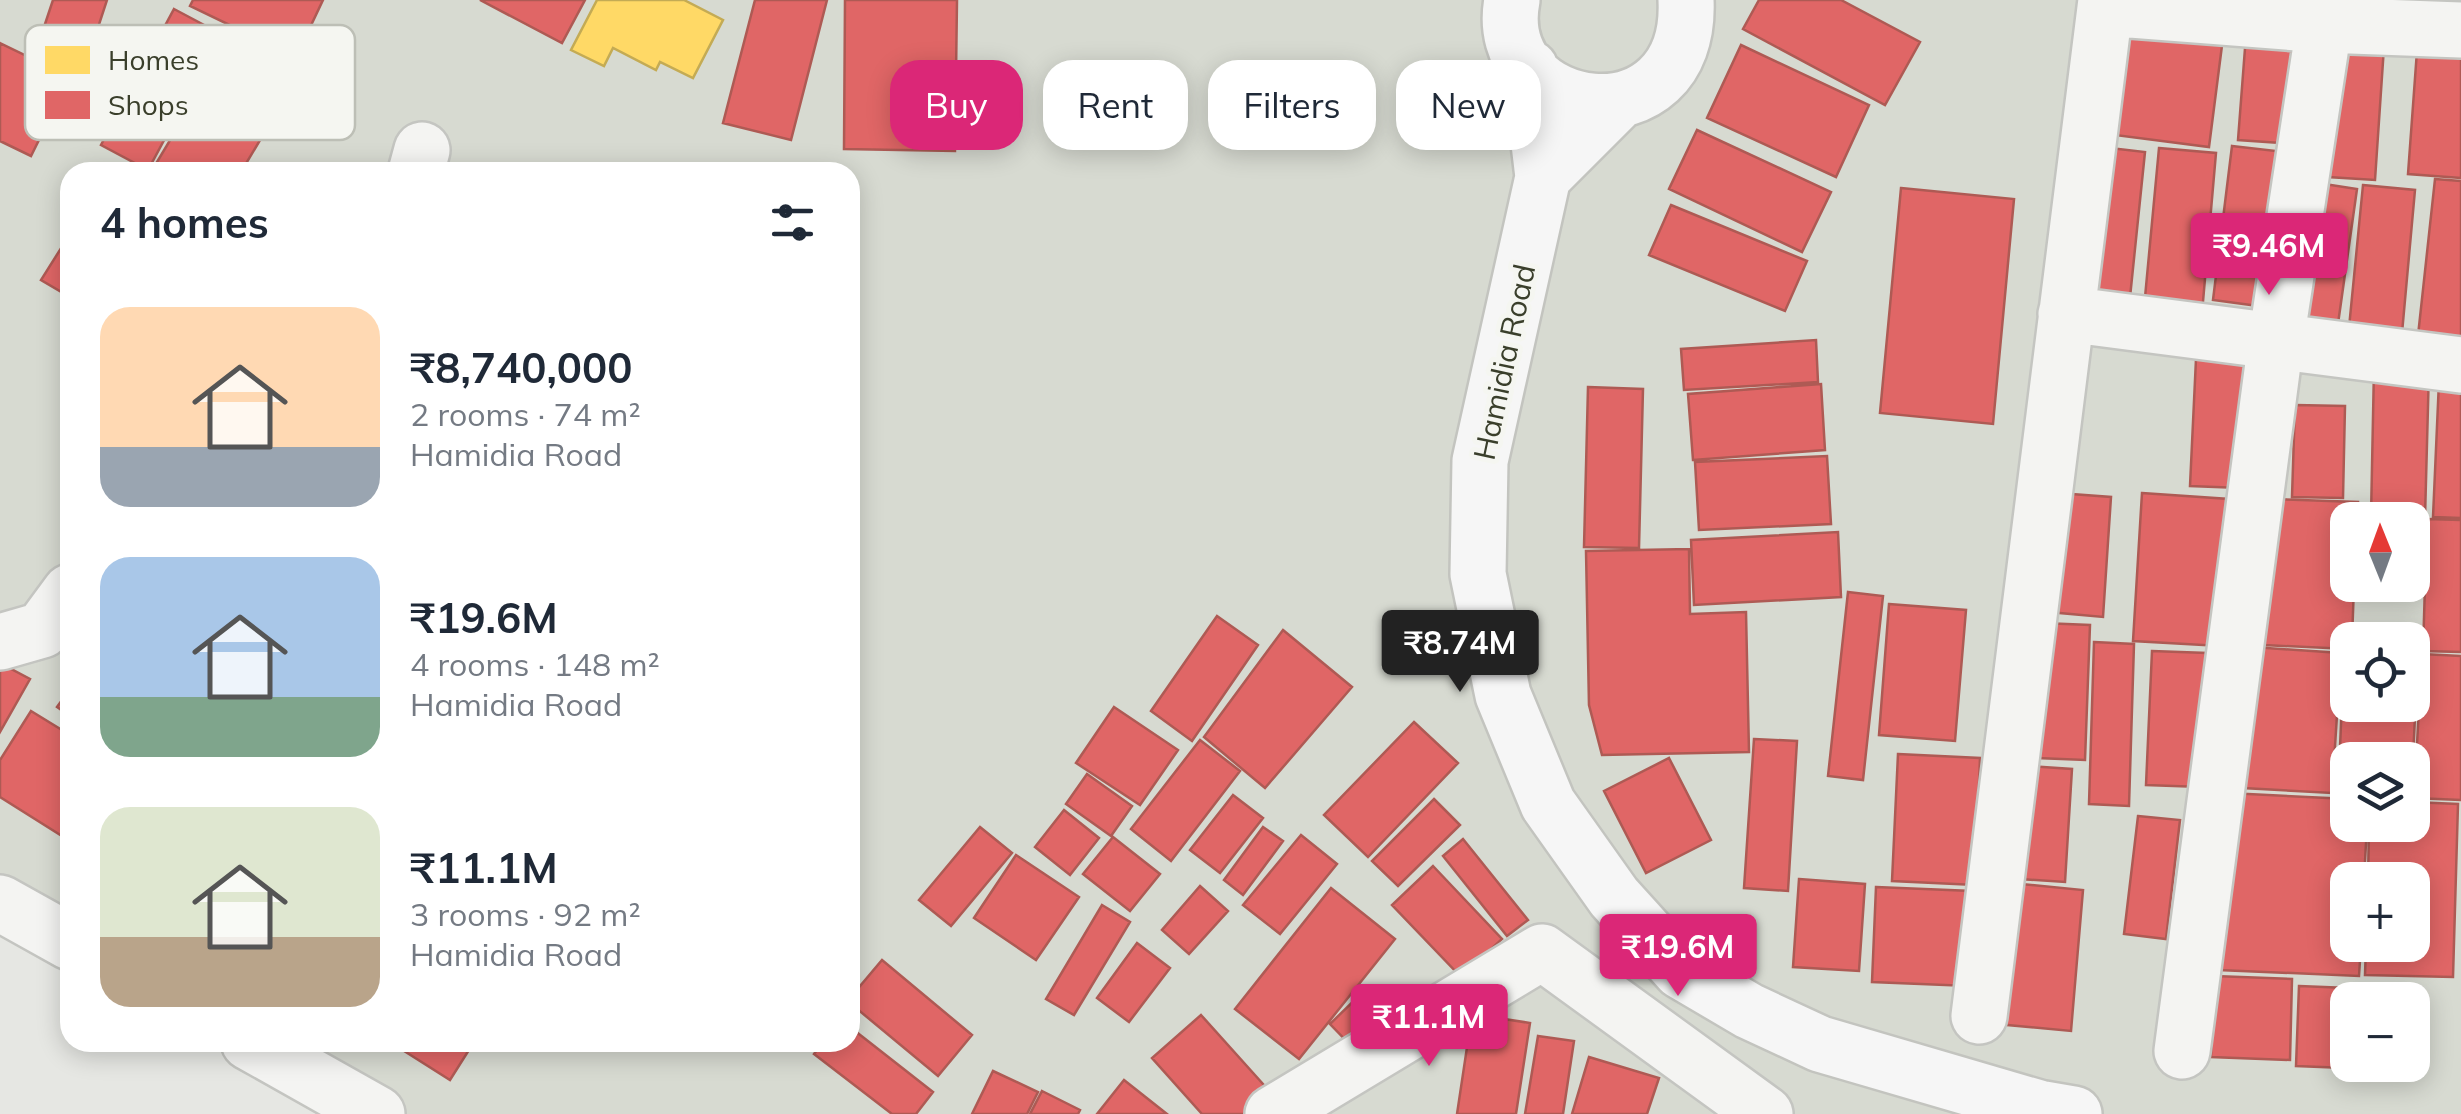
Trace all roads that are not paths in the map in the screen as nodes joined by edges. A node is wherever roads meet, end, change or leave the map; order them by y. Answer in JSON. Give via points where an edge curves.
{"nodes":[{"id":1,"x":1512,"y":0,"type":"edge"},
{"id":2,"x":1686,"y":0,"type":"edge"},
{"id":3,"x":2105,"y":4,"type":"edge"},
{"id":4,"x":2326,"y":13,"type":"edge"},
{"id":5,"x":2461,"y":30,"type":"edge"},
{"id":6,"x":1524,"y":60,"type":"edge"},
{"id":7,"x":1541,"y":82,"type":"edge"},
{"id":8,"x":1620,"y":101,"type":"junction"},
{"id":9,"x":1541,"y":150,"type":"edge"},
{"id":10,"x":1544,"y":177,"type":"junction"},
{"id":11,"x":2066,"y":314,"type":"junction"},
{"id":12,"x":2276,"y":342,"type":"junction"},
{"id":13,"x":2461,"y":366,"type":"edge"},
{"id":14,"x":60,"y":606,"type":"edge"},
{"id":15,"x":0,"y":642,"type":"edge"},
{"id":16,"x":0,"y":903,"type":"edge"},
{"id":17,"x":60,"y":928,"type":"edge"},
{"id":18,"x":1980,"y":1016,"type":"dead end"},
{"id":19,"x":2182,"y":1051,"type":"dead end"},
{"id":20,"x":267,"y":1052,"type":"edge"},
{"id":21,"x":377,"y":1114,"type":"edge"},
{"id":22,"x":1272,"y":1114,"type":"edge"},
{"id":23,"x":1764,"y":1114,"type":"edge"},
{"id":24,"x":2074,"y":1114,"type":"edge"}],
"edges":[{"from":1,"to":6,"type":"main road","via":[[1513,38]]},
{"from":2,"to":8,"type":"main road","via":[[1680,49],[1666,72]]},
{"from":3,"to":4,"type":"street"},
{"from":3,"to":11,"type":"street"},
{"from":4,"to":5,"type":"street"},
{"from":4,"to":12,"type":"street"},
{"from":7,"to":8,"type":"main road","via":[[1565,96]]},
{"from":8,"to":10,"type":"main road"},
{"from":9,"to":10,"type":"main road"},
{"from":10,"to":24,"type":"main road","name":"Hamidia Road","via":[[1480,461],[1478,574],[1503,695],[1548,804],[1614,897],[1681,971],[1820,1044]]},
{"from":11,"to":12,"type":"street"},
{"from":11,"to":18,"type":"street"},
{"from":12,"to":13,"type":"street"},
{"from":12,"to":19,"type":"street"},
{"from":14,"to":15,"type":"street","via":[[42,630]]},
{"from":16,"to":17,"type":"street"},
{"from":20,"to":21,"type":"street"},
{"from":22,"to":23,"type":"street","via":[[1542,952]]}]}
